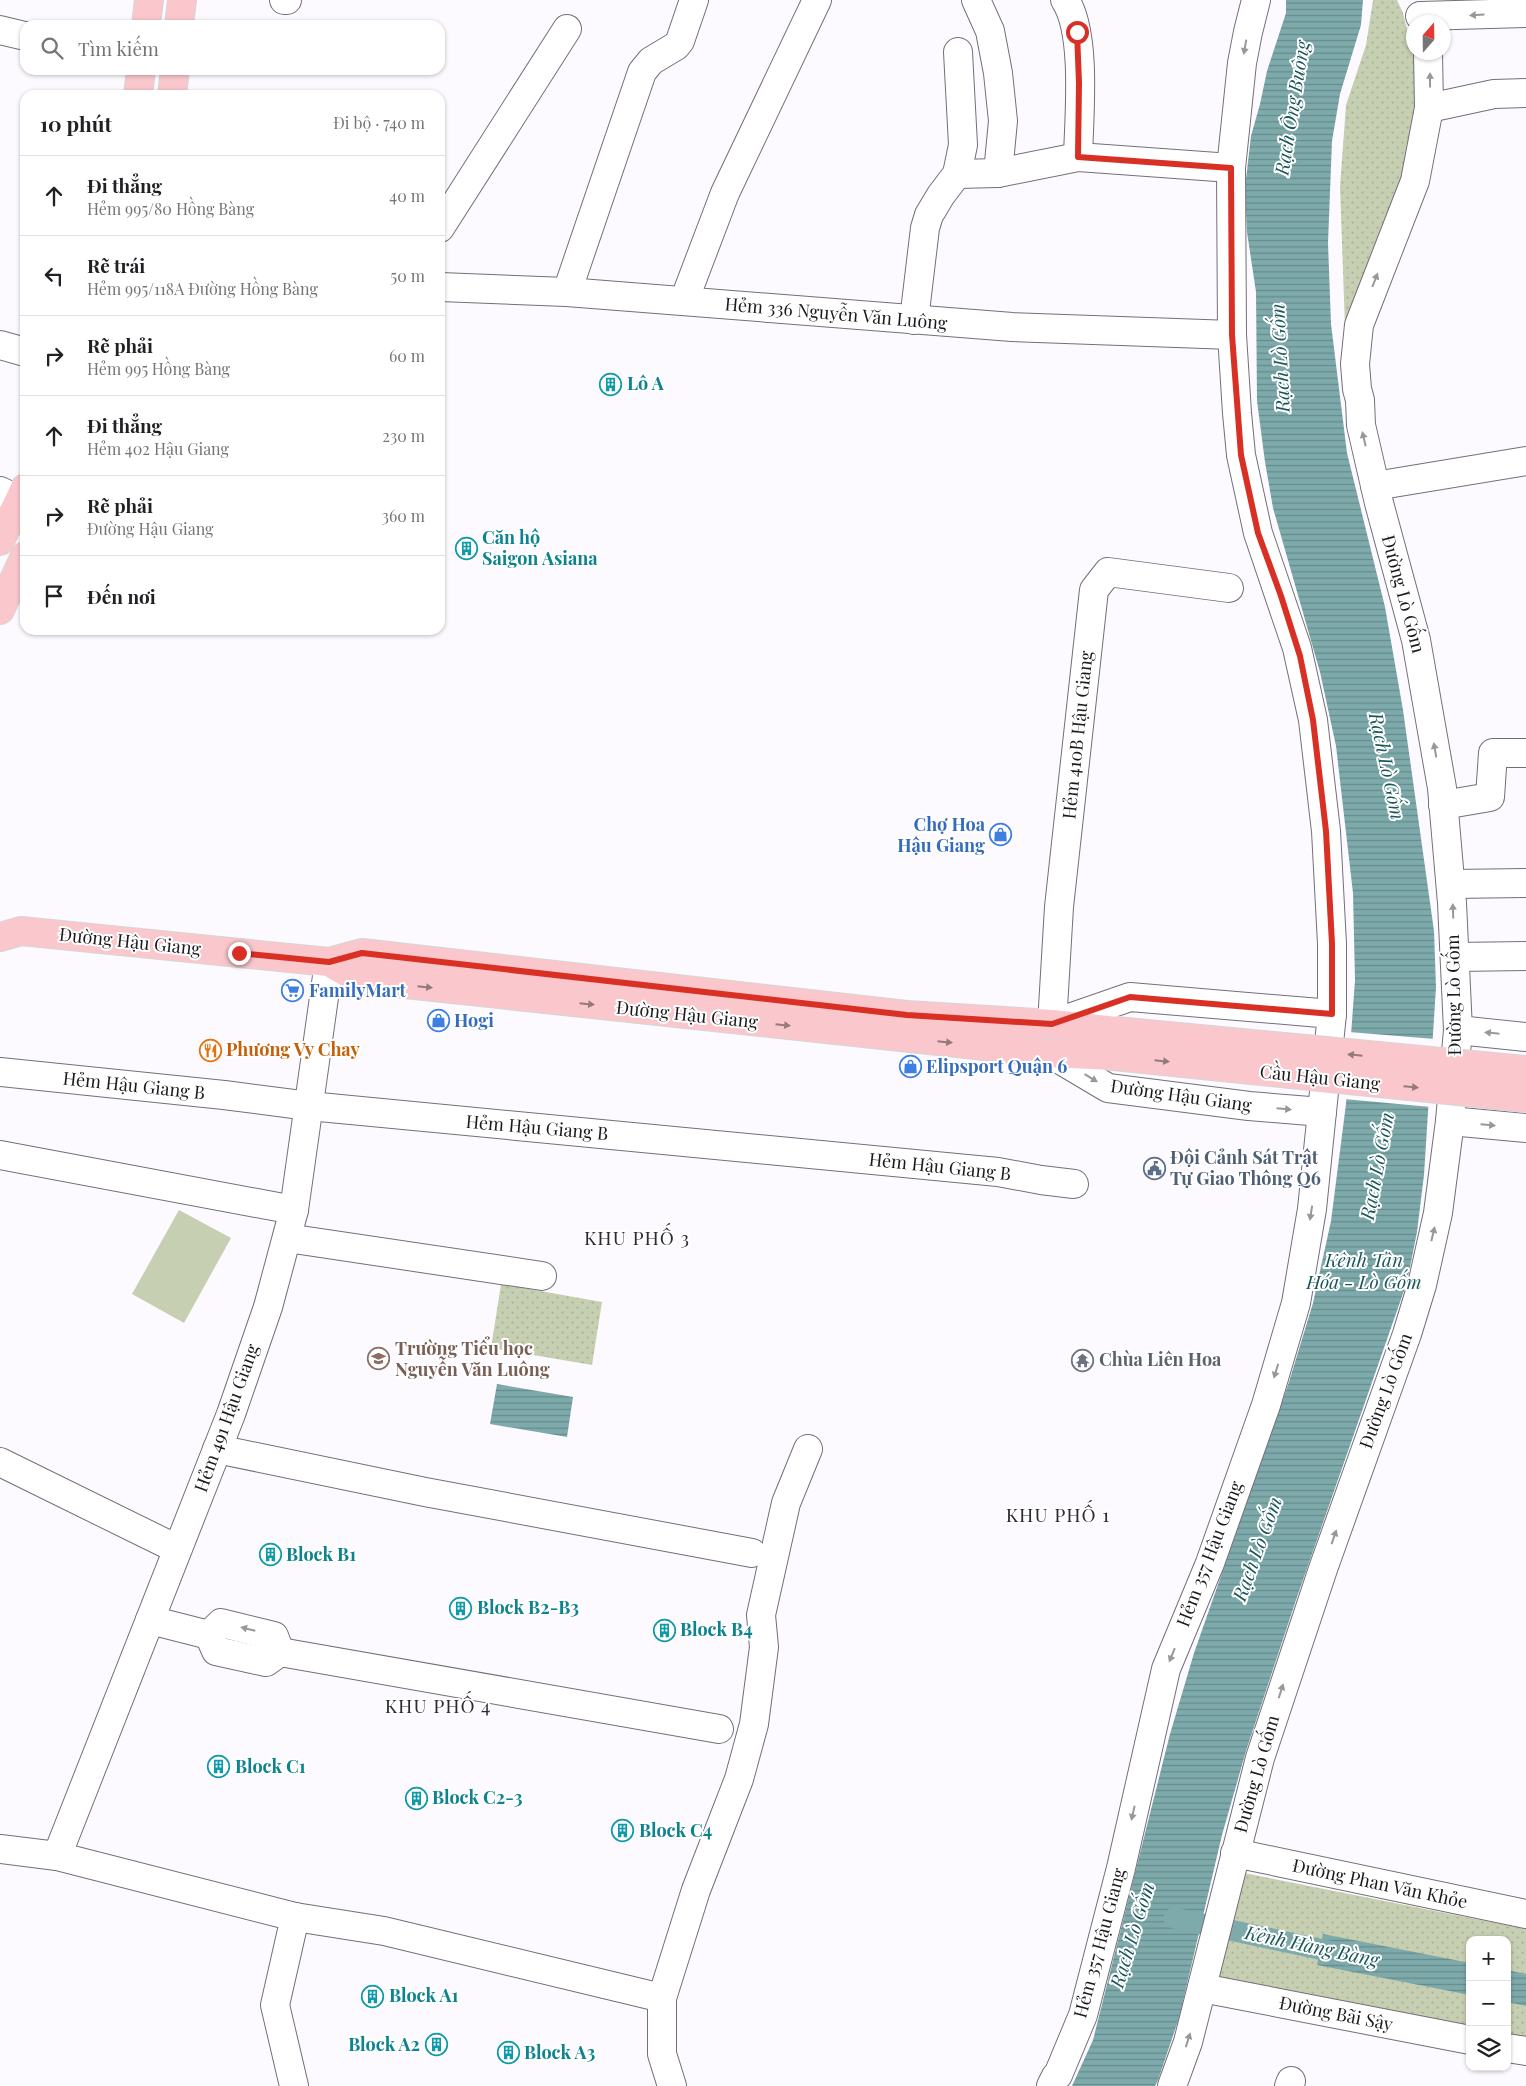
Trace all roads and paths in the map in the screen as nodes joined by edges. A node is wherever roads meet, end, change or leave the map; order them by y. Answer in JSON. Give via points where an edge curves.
{"nodes":[{"id":1,"x":149,"y":0,"type":"edge"},
{"id":2,"x":182,"y":0,"type":"edge"},
{"id":3,"x":694,"y":0,"type":"edge"},
{"id":4,"x":817,"y":0,"type":"edge"},
{"id":5,"x":976,"y":0,"type":"edge"},
{"id":6,"x":1065,"y":0,"type":"edge"},
{"id":7,"x":1256,"y":0,"type":"edge"},
{"id":8,"x":1420,"y":10,"type":"edge"},
{"id":9,"x":1526,"y":13,"type":"edge"},
{"id":10,"x":147,"y":20,"type":"edge"},
{"id":11,"x":180,"y":20,"type":"edge"},
{"id":12,"x":567,"y":29,"type":"dead end"},
{"id":13,"x":0,"y":30,"type":"edge"},
{"id":14,"x":20,"y":35,"type":"edge"},
{"id":15,"x":958,"y":52,"type":"dead end"},
{"id":16,"x":1429,"y":60,"type":"edge"},
{"id":17,"x":140,"y":75,"type":"edge"},
{"id":18,"x":174,"y":75,"type":"edge"},
{"id":19,"x":139,"y":90,"type":"edge"},
{"id":20,"x":173,"y":90,"type":"edge"},
{"id":21,"x":1526,"y":93,"type":"edge"},
{"id":22,"x":1429,"y":108,"type":"junction"},
{"id":23,"x":1078,"y":157,"type":"junction"},
{"id":24,"x":1231,"y":168,"type":"junction"},
{"id":25,"x":998,"y":173,"type":"junction"},
{"id":26,"x":957,"y":174,"type":"junction"},
{"id":27,"x":445,"y":220,"type":"edge"},
{"id":28,"x":445,"y":287,"type":"edge"},
{"id":29,"x":567,"y":292,"type":"junction"},
{"id":30,"x":684,"y":301,"type":"junction"},
{"id":31,"x":914,"y":320,"type":"junction"},
{"id":32,"x":1232,"y":335,"type":"junction"},
{"id":33,"x":0,"y":345,"type":"edge"},
{"id":34,"x":20,"y":351,"type":"edge"},
{"id":35,"x":1526,"y":461,"type":"edge"},
{"id":36,"x":1375,"y":486,"type":"junction"},
{"id":37,"x":15,"y":493,"type":"edge"},
{"id":38,"x":0,"y":541,"type":"edge"},
{"id":39,"x":20,"y":567,"type":"edge"},
{"id":40,"x":1229,"y":588,"type":"dead end"},
{"id":41,"x":0,"y":610,"type":"edge"},
{"id":42,"x":1526,"y":752,"type":"edge"},
{"id":43,"x":1443,"y":805,"type":"junction"},
{"id":44,"x":1526,"y":883,"type":"edge"},
{"id":45,"x":1451,"y":884,"type":"junction"},
{"id":46,"x":7,"y":930,"type":"edge"},
{"id":47,"x":1526,"y":956,"type":"edge"},
{"id":48,"x":1454,"y":957,"type":"junction"},
{"id":49,"x":329,"y":962,"type":"junction"},
{"id":50,"x":1332,"y":1014,"type":"junction"},
{"id":51,"x":1052,"y":1024,"type":"junction"},
{"id":52,"x":1458,"y":1030,"type":"junction"},
{"id":53,"x":1526,"y":1037,"type":"edge"},
{"id":54,"x":1115,"y":1043,"type":"junction"},
{"id":55,"x":1049,"y":1053,"type":"junction"},
{"id":56,"x":1526,"y":1070,"type":"edge"},
{"id":57,"x":0,"y":1072,"type":"edge"},
{"id":58,"x":1526,"y":1098,"type":"edge"},
{"id":59,"x":310,"y":1106,"type":"junction"},
{"id":60,"x":1322,"y":1112,"type":"junction"},
{"id":61,"x":1450,"y":1121,"type":"junction"},
{"id":62,"x":1526,"y":1128,"type":"edge"},
{"id":63,"x":0,"y":1155,"type":"edge"},
{"id":64,"x":1074,"y":1184,"type":"dead end"},
{"id":65,"x":294,"y":1210,"type":"junction"},
{"id":66,"x":287,"y":1238,"type":"junction"},
{"id":67,"x":542,"y":1276,"type":"dead end"},
{"id":68,"x":217,"y":1449,"type":"junction"},
{"id":69,"x":808,"y":1449,"type":"dead end"},
{"id":70,"x":0,"y":1462,"type":"edge"},
{"id":71,"x":177,"y":1548,"type":"junction"},
{"id":72,"x":752,"y":1553,"type":"dead end"},
{"id":73,"x":150,"y":1620,"type":"junction"},
{"id":74,"x":719,"y":1729,"type":"dead end"},
{"id":75,"x":0,"y":1849,"type":"edge"},
{"id":76,"x":1235,"y":1853,"type":"junction"},
{"id":77,"x":57,"y":1856,"type":"junction"},
{"id":78,"x":1526,"y":1914,"type":"edge"},
{"id":79,"x":296,"y":1917,"type":"junction"},
{"id":80,"x":1202,"y":1988,"type":"junction"},
{"id":81,"x":662,"y":1998,"type":"junction"},
{"id":82,"x":1466,"y":2039,"type":"edge"},
{"id":83,"x":1511,"y":2049,"type":"edge"},
{"id":84,"x":1526,"y":2051,"type":"edge"},
{"id":85,"x":294,"y":2086,"type":"edge"},
{"id":86,"x":672,"y":2086,"type":"edge"},
{"id":87,"x":1050,"y":2086,"type":"edge"},
{"id":88,"x":1172,"y":2086,"type":"edge"}],
"edges":[{"from":1,"to":10,"type":"main road"},
{"from":2,"to":11,"type":"main road"},
{"from":3,"to":29,"type":"street","via":[[680,41],[651,61],[642,72]]},
{"from":4,"to":30,"type":"street","via":[[725,193]]},
{"from":5,"to":25,"type":"street","via":[[990,31],[998,73],[1003,121]]},
{"from":6,"to":23,"type":"street","via":[[1077,32]]},
{"from":7,"to":24,"type":"street","name":"Hẻm 357 Hậu Giang","one_way":true,"via":[[1242,63]]},
{"from":9,"to":8,"type":"street","one_way":true},
{"from":12,"to":27,"type":"street"},
{"from":13,"to":14,"type":"street"},
{"from":15,"to":26,"type":"street","via":[[963,146]]},
{"from":22,"to":16,"type":"street","name":"Đường Lò Gốm","one_way":true},
{"from":17,"to":19,"type":"main road"},
{"from":18,"to":20,"type":"main road"},
{"from":21,"to":22,"type":"street","via":[[1494,94]]},
{"from":36,"to":22,"type":"street","name":"Đường Lò Gốm","one_way":true,"via":[[1361,425],[1357,389],[1359,325],[1415,181]]},
{"from":23,"to":24,"type":"street"},
{"from":23,"to":25,"type":"street"},
{"from":24,"to":32,"type":"street","name":"Hẻm 357 Hậu Giang"},
{"from":25,"to":26,"type":"street"},
{"from":26,"to":31,"type":"street","via":[[929,214]]},
{"from":28,"to":29,"type":"street","name":"Hẻm 336 Nguyễn Văn Luông"},
{"from":29,"to":30,"type":"street","name":"Hẻm 336 Nguyễn Văn Luông"},
{"from":30,"to":31,"type":"street","name":"Hẻm 336 Nguyễn Văn Luông"},
{"from":31,"to":32,"type":"street","name":"Hẻm 336 Nguyễn Văn Luông","via":[[1012,328]]},
{"from":32,"to":50,"type":"street","name":"Hẻm 357 Hậu Giang","via":[[1241,455],[1258,533],[1300,656],[1313,720],[1326,831]]},
{"from":33,"to":34,"type":"street"},
{"from":35,"to":36,"type":"street"},
{"from":43,"to":36,"type":"street","name":"Đường Lò Gốm","one_way":true,"via":[[1416,640]]},
{"from":37,"to":38,"type":"main road"},
{"from":39,"to":41,"type":"main road"},
{"from":40,"to":51,"type":"street","name":"Hẻm 410B Hậu Giang","via":[[1108,572],[1094,590],[1059,907]]},
{"from":42,"to":43,"type":"street","via":[[1493,753],[1490,797]]},
{"from":43,"to":45,"type":"street","name":"Đường Lò Gốm"},
{"from":44,"to":45,"type":"street"},
{"from":48,"to":45,"type":"street","name":"Đường Lò Gốm","one_way":true},
{"from":46,"to":49,"type":"main road","name":"Đường Hậu Giang"},
{"from":47,"to":48,"type":"street"},
{"from":48,"to":52,"type":"street","name":"Đường Lò Gốm"},
{"from":49,"to":51,"type":"main road","name":"Đường Hậu Giang","via":[[362,953],[907,1015]]},
{"from":49,"to":55,"type":"main road","name":"Đường Hậu Giang","one_way":true,"via":[[358,980]]},
{"from":49,"to":59,"type":"street","name":"Hẻm 491 Hậu Giang"},
{"from":50,"to":51,"type":"street","name":"Đường Hậu Giang","via":[[1130,997]]},
{"from":50,"to":60,"type":"street","name":"Hẻm 357 Hậu Giang"},
{"from":51,"to":54,"type":"main road","name":"Đường Hậu Giang"},
{"from":53,"to":52,"type":"street","one_way":true},
{"from":52,"to":61,"type":"street","name":"Đường Lò Gốm"},
{"from":54,"to":55,"type":"main road","name":"Đường Hậu Giang"},
{"from":56,"to":54,"type":"main road","name":"Cầu Hậu Giang","one_way":true,"bridge":true},
{"from":54,"to":58,"type":"main road","name":"Cầu Hậu Giang","one_way":true,"bridge":true,"via":[[1386,1085]]},
{"from":55,"to":60,"type":"street","name":"Đường Hậu Giang","one_way":true,"via":[[1108,1088]]},
{"from":57,"to":59,"type":"street","name":"Hẻm Hậu Giang B"},
{"from":59,"to":64,"type":"street","name":"Hẻm Hậu Giang B","via":[[998,1172]]},
{"from":59,"to":65,"type":"street","name":"Hẻm 491 Hậu Giang"},
{"from":60,"to":87,"type":"street","name":"Hẻm 357 Hậu Giang","one_way":true,"via":[[1312,1209],[1296,1303],[1266,1405],[1210,1563],[1166,1669],[1121,1868],[1083,2014],[1058,2075]]},
{"from":61,"to":62,"type":"street","one_way":true},
{"from":76,"to":61,"type":"street","name":"Đường Lò Gốm","one_way":true,"via":[[1286,1677],[1422,1286],[1438,1213]]},
{"from":63,"to":65,"type":"street"},
{"from":65,"to":66,"type":"street","name":"Hẻm 491 Hậu Giang"},
{"from":66,"to":67,"type":"street"},
{"from":66,"to":68,"type":"street","name":"Hẻm 491 Hậu Giang","via":[[268,1307]]},
{"from":68,"to":71,"type":"street","name":"Hẻm 491 Hậu Giang"},
{"from":68,"to":72,"type":"street","via":[[425,1492]]},
{"from":69,"to":81,"type":"street","via":[[786,1502],[761,1615],[764,1647],[754,1724],[739,1779],[696,1890]]},
{"from":70,"to":71,"type":"street"},
{"from":71,"to":73,"type":"street","name":"Hẻm 491 Hậu Giang"},
{"from":73,"to":74,"type":"street","via":[[209,1635],[216,1651],[266,1662],[280,1652]]},
{"from":73,"to":77,"type":"street","name":"Hẻm 491 Hậu Giang"},
{"from":75,"to":77,"type":"street"},
{"from":76,"to":78,"type":"street","name":"Đường Phan Văn Khỏe"},
{"from":76,"to":80,"type":"street","name":"Đường Lò Gốm"},
{"from":77,"to":79,"type":"street"},
{"from":79,"to":81,"type":"street","via":[[384,1931]]},
{"from":79,"to":85,"type":"street","via":[[275,2005]]},
{"from":80,"to":82,"type":"street","name":"Đường Bãi Sậy"},
{"from":88,"to":80,"type":"street","name":"Đường Lò Gốm","one_way":true},
{"from":81,"to":86,"type":"street","via":[[662,2054]]},
{"from":83,"to":84,"type":"street"}]}
